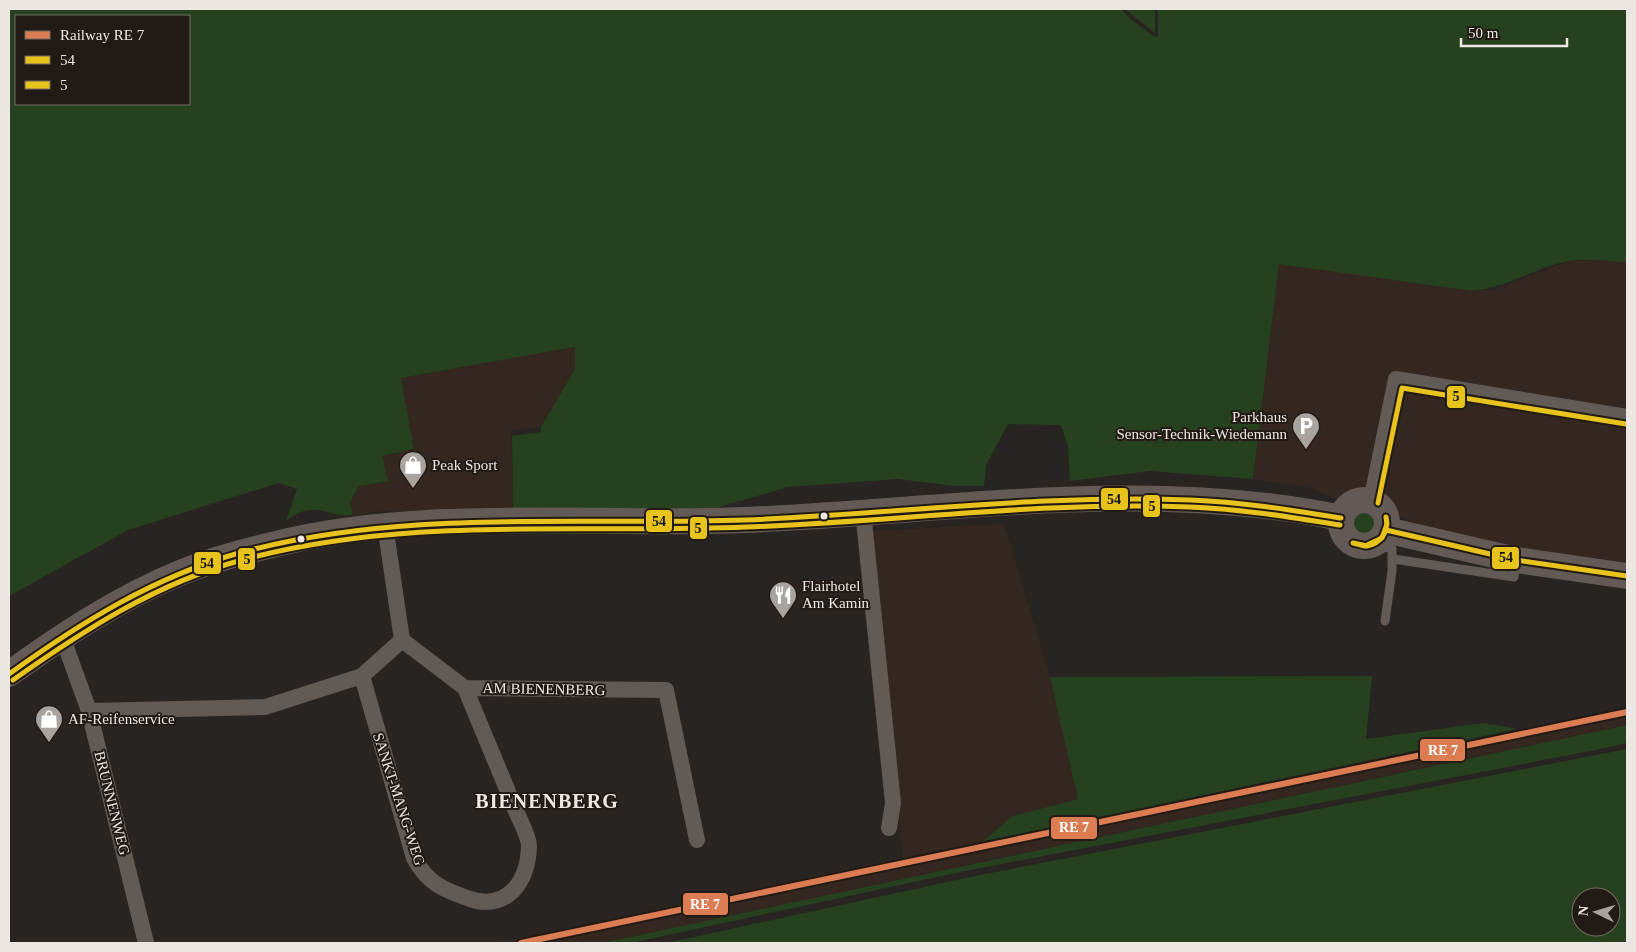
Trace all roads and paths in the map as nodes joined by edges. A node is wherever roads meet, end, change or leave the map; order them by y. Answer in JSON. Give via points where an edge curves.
{"nodes":[{"id":1,"x":1627,"y":418,"type":"edge"},
{"id":2,"x":1371,"y":501,"type":"junction"},
{"id":3,"x":863,"y":511,"type":"junction"},
{"id":4,"x":1342,"y":518,"type":"junction"},
{"id":5,"x":385,"y":525,"type":"junction"},
{"id":6,"x":1385,"y":544,"type":"junction"},
{"id":7,"x":1627,"y":576,"type":"edge"},
{"id":8,"x":1385,"y":621,"type":"dead end"},
{"id":9,"x":62,"y":636,"type":"junction"},
{"id":10,"x":402,"y":640,"type":"junction"},
{"id":11,"x":9,"y":674,"type":"edge"},
{"id":12,"x":362,"y":676,"type":"junction"},
{"id":13,"x":465,"y":688,"type":"junction"},
{"id":14,"x":89,"y":711,"type":"junction"},
{"id":15,"x":889,"y":828,"type":"dead end"},
{"id":16,"x":697,"y":840,"type":"dead end"},
{"id":17,"x":146,"y":943,"type":"edge"}],
"edges":[{"from":1,"to":2,"type":"street","via":[[1396,379]]},
{"from":2,"to":4,"type":"main road","via":[[1349,505]]},
{"from":2,"to":6,"type":"main road","via":[[1383,510],[1388,523]]},
{"from":3,"to":4,"type":"main road","via":[[1102,498],[1249,503]]},
{"from":3,"to":5,"type":"main road","via":[[748,520]]},
{"from":3,"to":15,"type":"street","via":[[893,803]]},
{"from":4,"to":6,"type":"main road","via":[[1343,533],[1353,544],[1368,547]]},
{"from":5,"to":9,"type":"main road","via":[[277,543],[223,558],[180,573]]},
{"from":5,"to":10,"type":"street"},
{"from":6,"to":7,"type":"main road","via":[[1515,569]]},
{"from":6,"to":8,"type":"lane"},
{"from":9,"to":11,"type":"main road"},
{"from":9,"to":14,"type":"street","name":"BRUNNENWEG"},
{"from":10,"to":12,"type":"street"},
{"from":10,"to":13,"type":"street","name":"AM BIENENBERG"},
{"from":12,"to":13,"type":"street","name":"SANKT-MANG-WEG","via":[[414,858],[423,874],[448,892],[481,902],[497,901],[513,893],[522,878],[529,845]]},
{"from":12,"to":14,"type":"street","via":[[265,707]]},
{"from":13,"to":16,"type":"street","name":"AM BIENENBERG","via":[[666,690]]},
{"from":14,"to":17,"type":"street","name":"BRUNNENWEG"}]}
